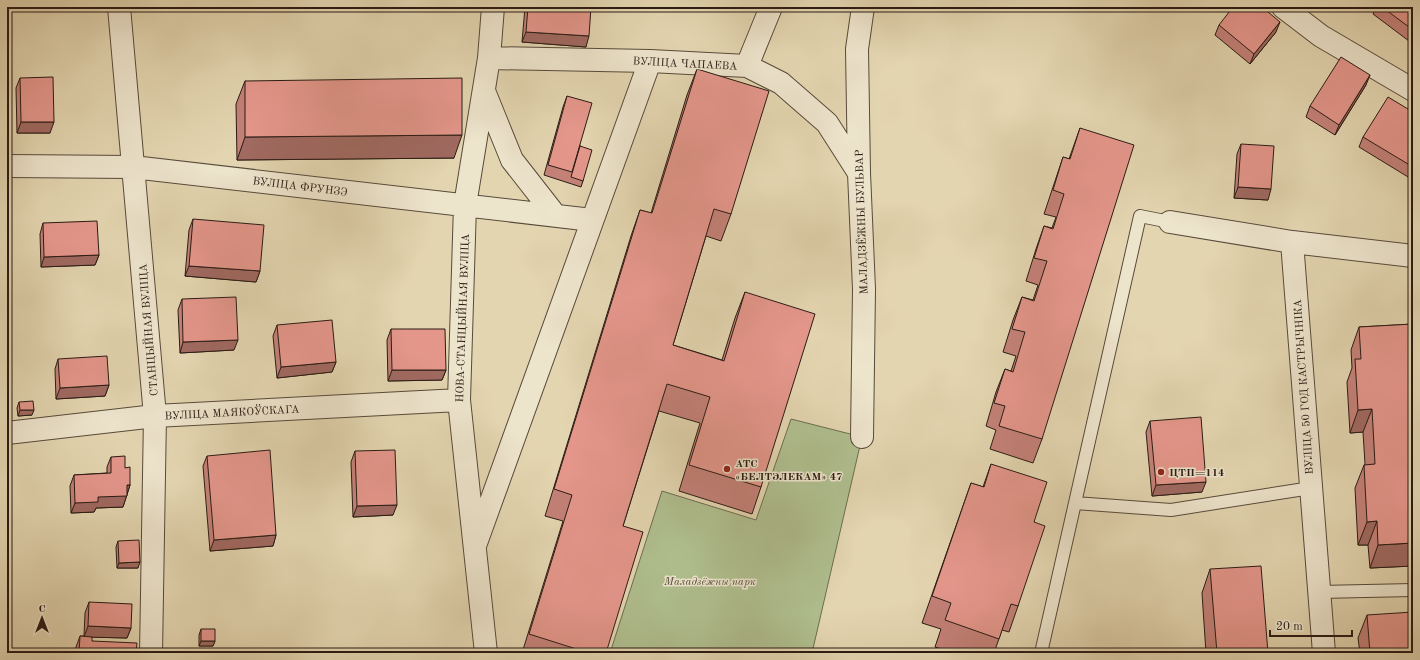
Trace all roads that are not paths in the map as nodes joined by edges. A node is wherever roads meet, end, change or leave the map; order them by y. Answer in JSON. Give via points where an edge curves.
{"nodes":[{"id":1,"x":119,"y":7,"type":"edge"},
{"id":2,"x":493,"y":7,"type":"edge"},
{"id":3,"x":771,"y":7,"type":"edge"},
{"id":4,"x":863,"y":7,"type":"edge"},
{"id":5,"x":1283,"y":7,"type":"edge"},
{"id":6,"x":489,"y":58,"type":"junction"},
{"id":7,"x":650,"y":61,"type":"junction"},
{"id":8,"x":747,"y":66,"type":"junction"},
{"id":9,"x":1413,"y":90,"type":"edge"},
{"id":10,"x":484,"y":91,"type":"junction"},
{"id":11,"x":7,"y":166,"type":"edge"},
{"id":12,"x":133,"y":167,"type":"junction"},
{"id":13,"x":859,"y":173,"type":"junction"},
{"id":14,"x":465,"y":205,"type":"junction"},
{"id":15,"x":555,"y":216,"type":"junction"},
{"id":16,"x":592,"y":220,"type":"junction"},
{"id":17,"x":1170,"y":222,"type":"joint"},
{"id":18,"x":1292,"y":242,"type":"junction"},
{"id":19,"x":1413,"y":256,"type":"edge"},
{"id":20,"x":459,"y":400,"type":"junction"},
{"id":21,"x":155,"y":416,"type":"junction"},
{"id":22,"x":7,"y":432,"type":"edge"},
{"id":23,"x":862,"y":437,"type":"dead end"},
{"id":24,"x":1311,"y":488,"type":"junction"},
{"id":25,"x":1075,"y":503,"type":"junction"},
{"id":26,"x":475,"y":547,"type":"junction"},
{"id":27,"x":1413,"y":590,"type":"edge"},
{"id":28,"x":1319,"y":592,"type":"junction"},
{"id":29,"x":151,"y":653,"type":"edge"},
{"id":30,"x":486,"y":653,"type":"edge"},
{"id":31,"x":1041,"y":653,"type":"edge"},
{"id":32,"x":1324,"y":653,"type":"edge"}],
"edges":[{"from":1,"to":12,"type":"street","name":"СТАНЦЫЙНАЯ ВУЛІЦА"},
{"from":2,"to":6,"type":"street","name":"НОВА-СТАНЦЫЙНАЯ ВУЛІЦА"},
{"from":3,"to":8,"type":"street"},
{"from":4,"to":13,"type":"street","name":"МАЛАДЗЁЖНЫ БУЛЬВАР","via":[[857,49]]},
{"from":5,"to":9,"type":"street","via":[[1321,36]]},
{"from":6,"to":7,"type":"street","name":"ВУЛІЦА ЧАПАЕВА"},
{"from":6,"to":10,"type":"street","name":"НОВА-СТАНЦЫЙНАЯ ВУЛІЦА"},
{"from":7,"to":8,"type":"street","name":"ВУЛІЦА ЧАПАЕВА"},
{"from":7,"to":16,"type":"street"},
{"from":8,"to":13,"type":"street","name":"ВУЛІЦА ЧАПАЕВА","via":[[781,83],[827,124]]},
{"from":10,"to":14,"type":"street","name":"НОВА-СТАНЦЫЙНАЯ ВУЛІЦА"},
{"from":10,"to":15,"type":"street","via":[[512,160]]},
{"from":11,"to":12,"type":"street","name":"ВУЛІЦА ФРУНЗЭ"},
{"from":12,"to":14,"type":"street","name":"ВУЛІЦА ФРУНЗЭ"},
{"from":12,"to":21,"type":"street","name":"СТАНЦЫЙНАЯ ВУЛІЦА"},
{"from":13,"to":23,"type":"street","name":"МАЛАДЗЁЖНЫ БУЛЬВАР","via":[[864,289]]},
{"from":14,"to":15,"type":"street","name":"ВУЛІЦА ФРУНЗЭ"},
{"from":14,"to":20,"type":"street","name":"НОВА-СТАНЦЫЙНАЯ ВУЛІЦА"},
{"from":15,"to":16,"type":"street","name":"ВУЛІЦА ФРУНЗЭ"},
{"from":16,"to":26,"type":"street"},
{"from":17,"to":18,"type":"street"},
{"from":17,"to":25,"type":"lane","via":[[1140,216]]},
{"from":18,"to":19,"type":"street"},
{"from":18,"to":24,"type":"street","name":"ВУЛІЦА 50 ГОД КАСТРЫЧНІКА"},
{"from":20,"to":21,"type":"street","name":"ВУЛІЦА МАЯКОЎСКАГА"},
{"from":20,"to":26,"type":"street","name":"НОВА-СТАНЦЫЙНАЯ ВУЛІЦА"},
{"from":21,"to":22,"type":"street","name":"ВУЛІЦА МАЯКОЎСКАГА"},
{"from":21,"to":29,"type":"street","name":"СТАНЦЫЙНАЯ ВУЛІЦА"},
{"from":24,"to":25,"type":"lane","via":[[1171,510]]},
{"from":24,"to":28,"type":"street","name":"ВУЛІЦА 50 ГОД КАСТРЫЧНІКА"},
{"from":25,"to":31,"type":"lane"},
{"from":26,"to":30,"type":"street","name":"НОВА-СТАНЦЫЙНАЯ ВУЛІЦА"},
{"from":27,"to":28,"type":"lane"},
{"from":28,"to":32,"type":"street","name":"ВУЛІЦА 50 ГОД КАСТРЫЧНІКА"}]}
